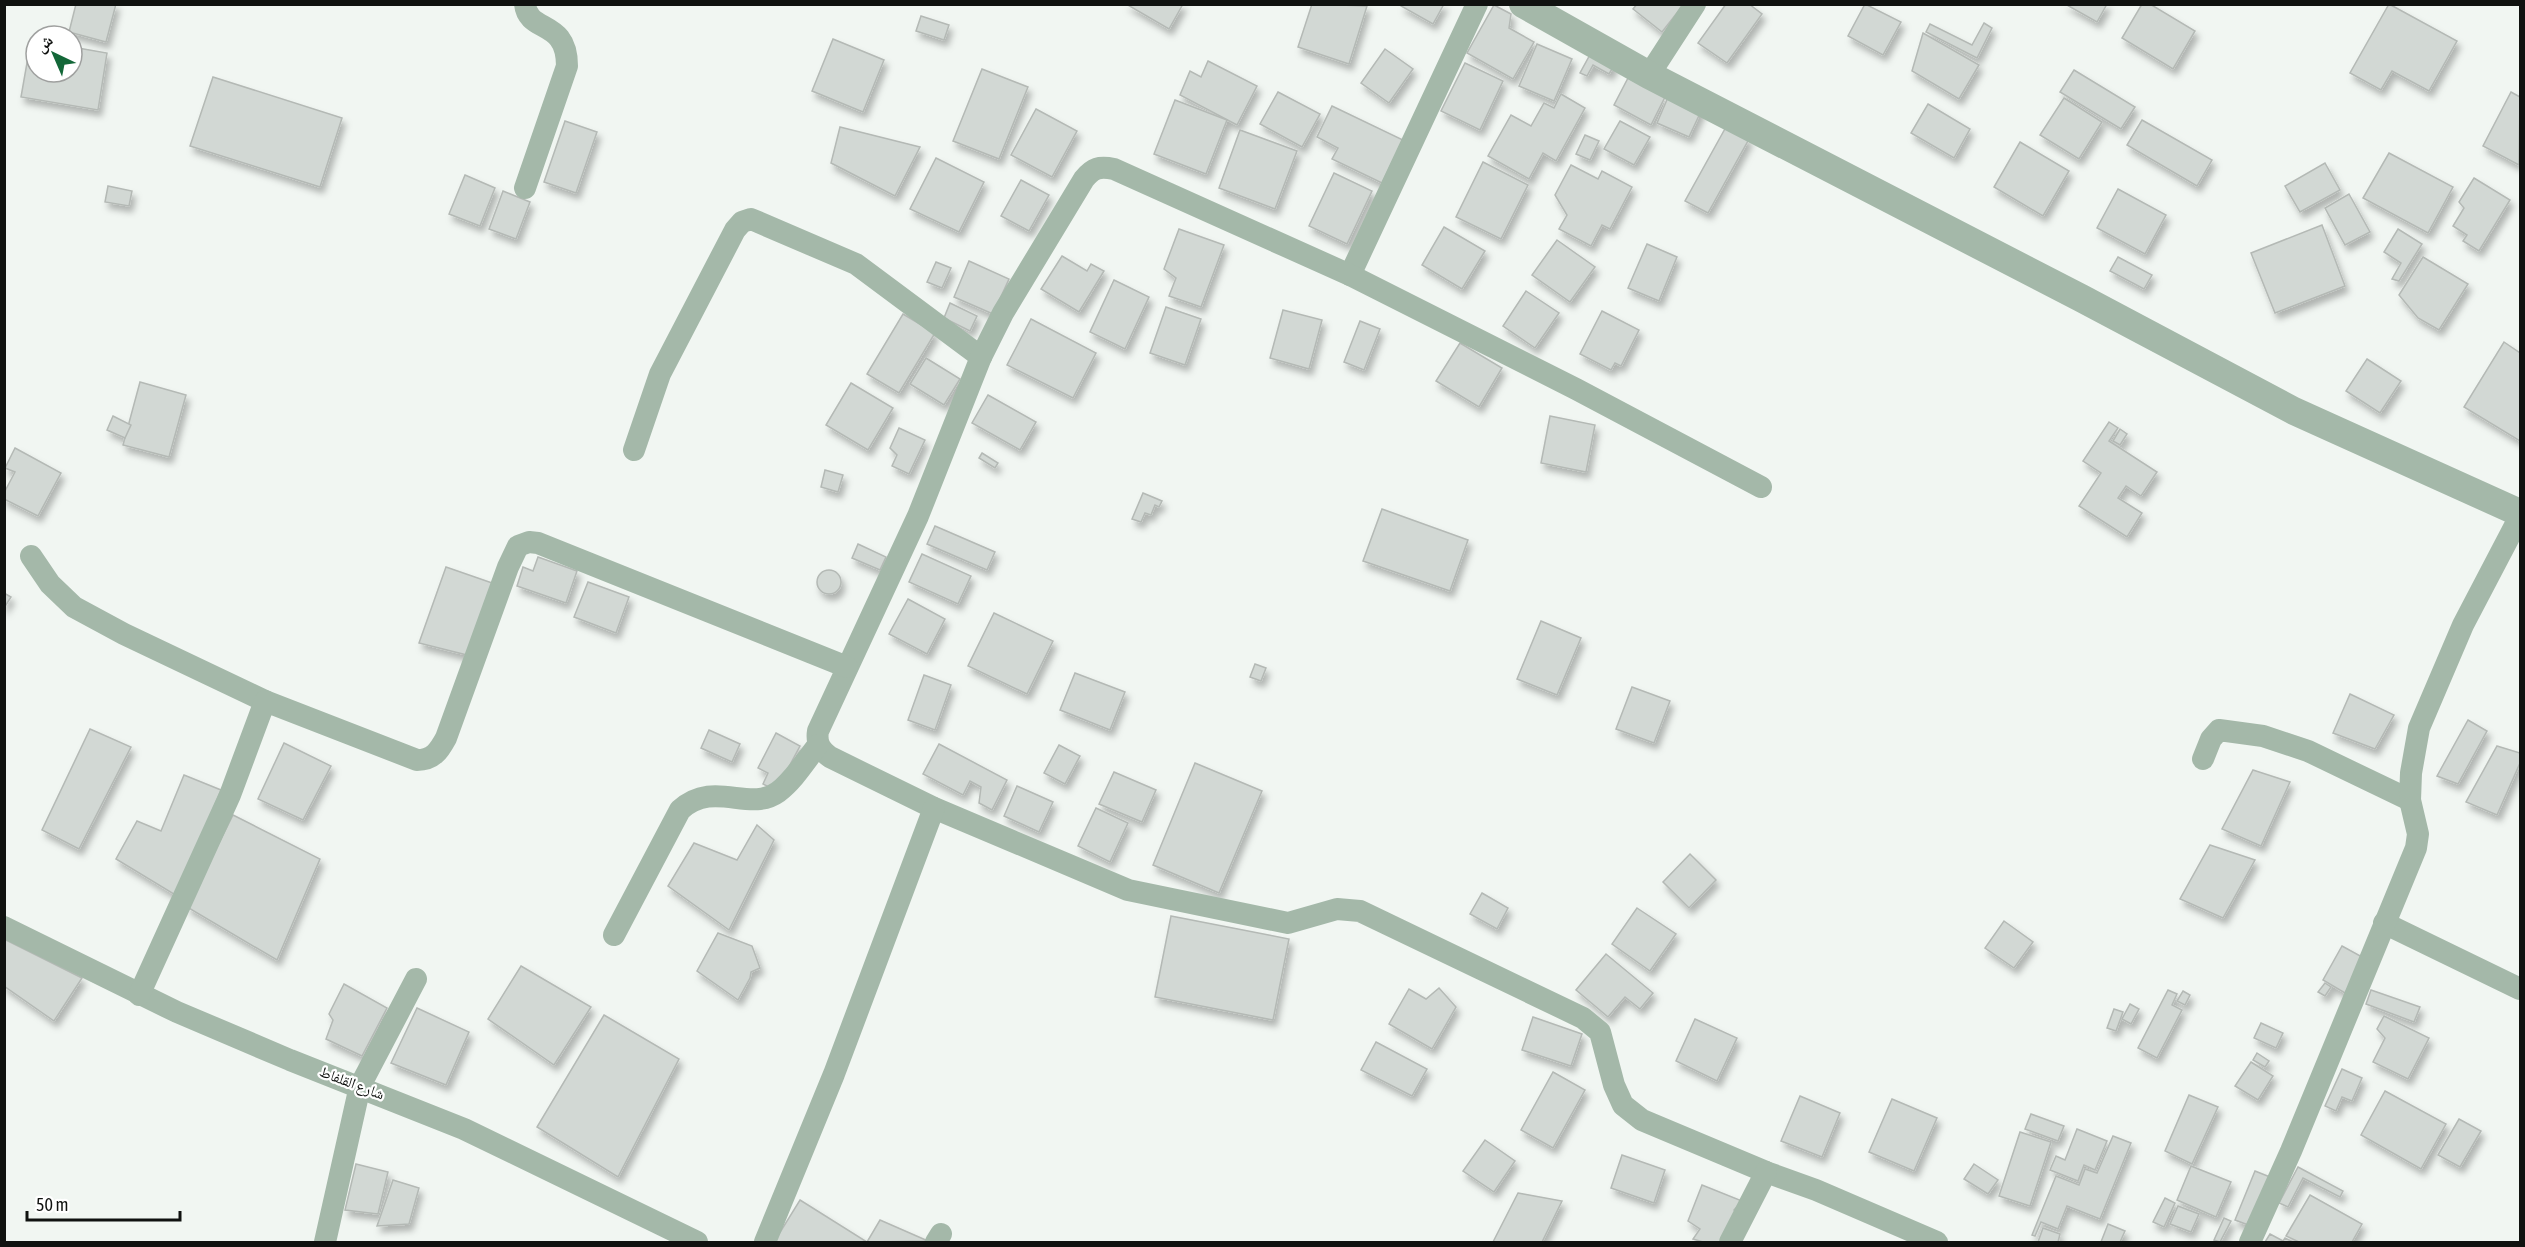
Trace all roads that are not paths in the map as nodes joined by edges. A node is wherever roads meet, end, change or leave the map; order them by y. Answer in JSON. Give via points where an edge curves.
{"nodes":[{"id":1,"x":525,"y":4,"type":"edge"},
{"id":2,"x":1476,"y":4,"type":"edge"},
{"id":3,"x":1523,"y":4,"type":"edge"},
{"id":4,"x":1695,"y":4,"type":"edge"},
{"id":5,"x":1649,"y":75,"type":"junction"},
{"id":6,"x":525,"y":188,"type":"dead end"},
{"id":7,"x":1350,"y":275,"type":"junction"},
{"id":8,"x":981,"y":357,"type":"junction"},
{"id":9,"x":634,"y":450,"type":"dead end"},
{"id":10,"x":1761,"y":487,"type":"dead end"},
{"id":11,"x":2520,"y":515,"type":"edge"},
{"id":12,"x":31,"y":556,"type":"dead end"},
{"id":13,"x":847,"y":667,"type":"junction"},
{"id":14,"x":265,"y":701,"type":"junction"},
{"id":15,"x":818,"y":745,"type":"junction"},
{"id":16,"x":2203,"y":759,"type":"dead end"},
{"id":17,"x":2410,"y":800,"type":"junction"},
{"id":18,"x":934,"y":808,"type":"junction"},
{"id":19,"x":2384,"y":923,"type":"junction"},
{"id":20,"x":4,"y":927,"type":"edge"},
{"id":21,"x":614,"y":935,"type":"dead end"},
{"id":22,"x":416,"y":979,"type":"dead end"},
{"id":23,"x":2520,"y":989,"type":"edge"},
{"id":24,"x":139,"y":994,"type":"junction"},
{"id":25,"x":360,"y":1086,"type":"junction"},
{"id":26,"x":1766,"y":1172,"type":"junction"},
{"id":27,"x":325,"y":1242,"type":"edge"},
{"id":28,"x":697,"y":1242,"type":"edge"},
{"id":29,"x":765,"y":1242,"type":"edge"},
{"id":30,"x":1730,"y":1242,"type":"edge"},
{"id":31,"x":1937,"y":1242,"type":"edge"},
{"id":32,"x":2250,"y":1242,"type":"edge"}],
"edges":[{"from":1,"to":6,"type":"street","via":[[532,20],[562,39],[567,66]]},
{"from":2,"to":7,"type":"street"},
{"from":3,"to":5,"type":"street"},
{"from":4,"to":5,"type":"street"},
{"from":5,"to":11,"type":"street","via":[[2294,411]]},
{"from":7,"to":8,"type":"street","via":[[1114,169],[1101,167],[1084,179]]},
{"from":7,"to":10,"type":"street"},
{"from":8,"to":9,"type":"street","via":[[856,264],[751,219],[735,230],[660,374]]},
{"from":8,"to":13,"type":"street","via":[[918,516]]},
{"from":11,"to":17,"type":"street","via":[[2463,625],[2419,728]]},
{"from":12,"to":14,"type":"street","via":[[50,584],[74,607]]},
{"from":13,"to":14,"type":"street","via":[[529,542],[518,546],[508,567],[446,738],[427,760],[417,760]]},
{"from":13,"to":15,"type":"street","via":[[818,731]]},
{"from":14,"to":24,"type":"street","via":[[230,795]]},
{"from":15,"to":18,"type":"street","via":[[830,757]]},
{"from":15,"to":21,"type":"street","via":[[777,793],[754,800],[711,795],[690,800],[680,810]]},
{"from":16,"to":17,"type":"street","via":[[2211,739],[2220,730],[2263,736],[2308,751]]},
{"from":17,"to":19,"type":"street","via":[[2418,834],[2416,848]]},
{"from":18,"to":26,"type":"street","via":[[1128,890],[1288,923],[1337,909],[1360,911],[1584,1018],[1600,1032],[1623,1105],[1642,1120]]},
{"from":18,"to":29,"type":"street","via":[[834,1074]]},
{"from":19,"to":23,"type":"street"},
{"from":19,"to":32,"type":"street"},
{"from":20,"to":24,"type":"street","name":"شارع القلفاط"},
{"from":22,"to":25,"type":"street"},
{"from":24,"to":25,"type":"street","name":"شارع القلفاط"},
{"from":25,"to":27,"type":"street"},
{"from":25,"to":28,"type":"street","name":"شارع القلفاط","via":[[516,1152]]},
{"from":26,"to":30,"type":"street"},
{"from":26,"to":31,"type":"street"}]}
